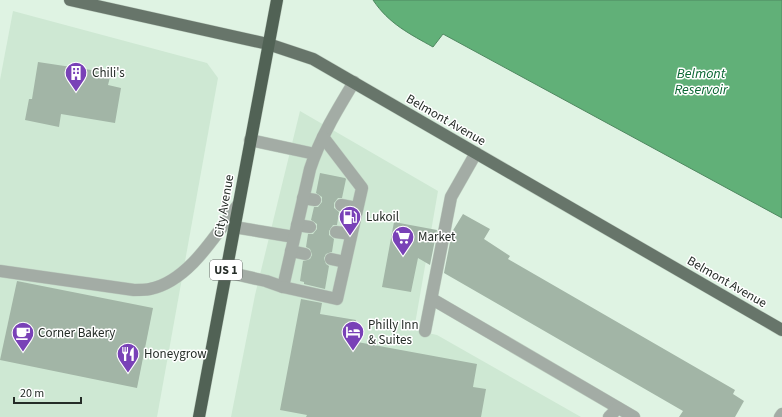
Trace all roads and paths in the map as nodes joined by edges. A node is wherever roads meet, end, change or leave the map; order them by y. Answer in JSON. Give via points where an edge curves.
{"nodes":[{"id":1,"x":70,"y":0,"type":"edge"},
{"id":2,"x":277,"y":0,"type":"edge"},
{"id":3,"x":268,"y":44,"type":"junction"},
{"id":4,"x":354,"y":82,"type":"junction"},
{"id":5,"x":323,"y":136,"type":"junction"},
{"id":6,"x":250,"y":140,"type":"junction"},
{"id":7,"x":476,"y":153,"type":"junction"},
{"id":8,"x":314,"y":154,"type":"junction"},
{"id":9,"x":341,"y":204,"type":"dead end"},
{"id":10,"x":238,"y":205,"type":"junction"},
{"id":11,"x":357,"y":208,"type":"junction"},
{"id":12,"x":297,"y":225,"type":"junction"},
{"id":13,"x":234,"y":227,"type":"junction"},
{"id":14,"x":310,"y":227,"type":"dead end"},
{"id":15,"x":336,"y":232,"type":"dead end"},
{"id":16,"x":351,"y":234,"type":"junction"},
{"id":17,"x":294,"y":237,"type":"junction"},
{"id":18,"x":291,"y":251,"type":"junction"},
{"id":19,"x":305,"y":254,"type":"dead end"},
{"id":20,"x":331,"y":259,"type":"dead end"},
{"id":21,"x":345,"y":262,"type":"junction"},
{"id":22,"x":0,"y":271,"type":"edge"},
{"id":23,"x":226,"y":272,"type":"junction"},
{"id":24,"x":282,"y":287,"type":"junction"},
{"id":25,"x":432,"y":299,"type":"junction"},
{"id":26,"x":782,"y":330,"type":"edge"},
{"id":27,"x":425,"y":331,"type":"dead end"},
{"id":28,"x":618,"y":408,"type":"junction"},
{"id":29,"x":782,"y":414,"type":"edge"},
{"id":30,"x":199,"y":417,"type":"edge"},
{"id":31,"x":609,"y":417,"type":"edge"},
{"id":32,"x":634,"y":417,"type":"edge"},
{"id":33,"x":780,"y":417,"type":"edge"}],
"edges":[{"from":1,"to":3,"type":"main road","name":"Belmont Avenue"},
{"from":2,"to":3,"type":"highway","name":"City Avenue","number":"US 1"},
{"from":3,"to":4,"type":"main road","name":"Belmont Avenue","via":[[313,59]]},
{"from":3,"to":6,"type":"highway","name":"City Avenue","number":"US 1"},
{"from":4,"to":5,"type":"street"},
{"from":4,"to":7,"type":"main road","name":"Belmont Avenue"},
{"from":5,"to":8,"type":"street"},
{"from":5,"to":11,"type":"street","via":[[362,188]]},
{"from":6,"to":8,"type":"street"},
{"from":6,"to":10,"type":"highway","name":"City Avenue","number":"US 1"},
{"from":7,"to":25,"type":"street","via":[[451,197]]},
{"from":7,"to":26,"type":"main road","name":"Belmont Avenue"},
{"from":8,"to":12,"type":"street","via":[[309,199]]},
{"from":9,"to":11,"type":"street"},
{"from":10,"to":13,"type":"highway","name":"City Avenue","number":"US 1"},
{"from":10,"to":22,"type":"street","via":[[198,258],[178,276],[151,289],[134,290]]},
{"from":11,"to":16,"type":"street"},
{"from":12,"to":14,"type":"street"},
{"from":12,"to":17,"type":"street"},
{"from":13,"to":17,"type":"street"},
{"from":13,"to":23,"type":"highway","name":"City Avenue","number":"US 1"},
{"from":15,"to":16,"type":"street"},
{"from":16,"to":21,"type":"street"},
{"from":17,"to":18,"type":"street"},
{"from":18,"to":19,"type":"street"},
{"from":18,"to":24,"type":"street"},
{"from":20,"to":21,"type":"street"},
{"from":21,"to":24,"type":"street","via":[[336,299]]},
{"from":23,"to":24,"type":"street"},
{"from":23,"to":30,"type":"highway","name":"City Avenue","number":"US 1"},
{"from":25,"to":27,"type":"street"},
{"from":25,"to":28,"type":"street"},
{"from":28,"to":31,"type":"street"},
{"from":28,"to":32,"type":"street"},
{"from":29,"to":33,"type":"street"}]}
